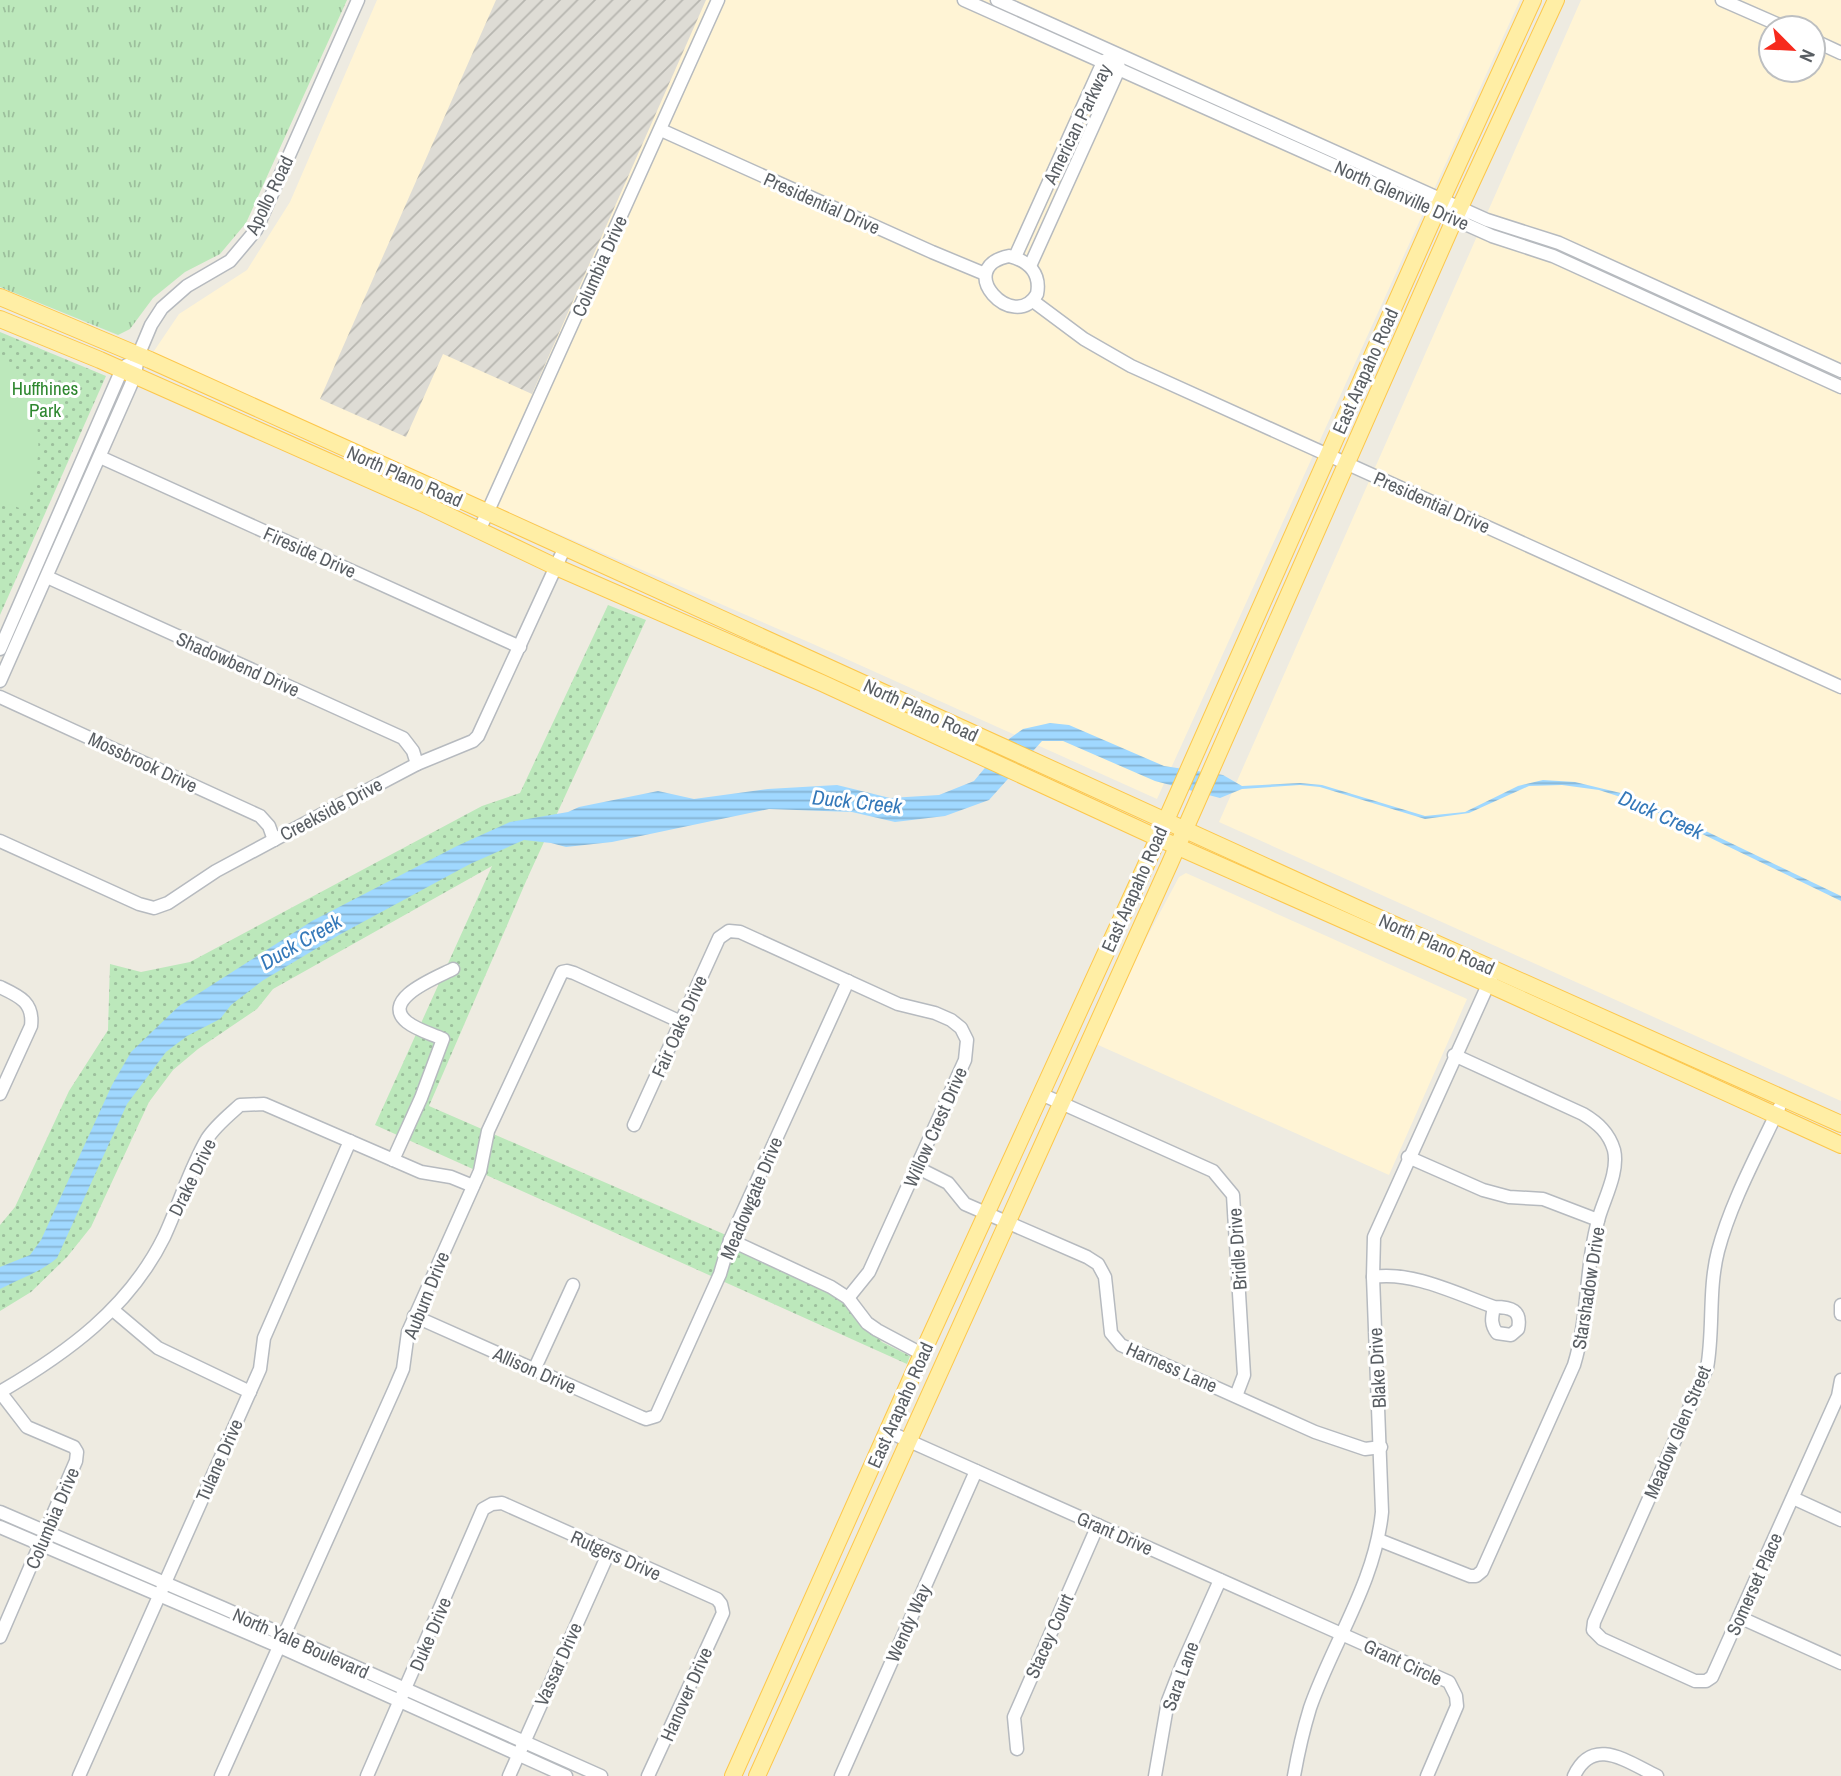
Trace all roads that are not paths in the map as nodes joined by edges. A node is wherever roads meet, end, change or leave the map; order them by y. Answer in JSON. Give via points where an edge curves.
{"nodes":[{"id":1,"x":358,"y":0,"type":"edge"},
{"id":2,"x":718,"y":0,"type":"edge"},
{"id":3,"x":964,"y":0,"type":"edge"},
{"id":4,"x":997,"y":0,"type":"edge"},
{"id":5,"x":1533,"y":0,"type":"edge"},
{"id":6,"x":1556,"y":0,"type":"edge"},
{"id":7,"x":1722,"y":0,"type":"edge"},
{"id":8,"x":1757,"y":15,"type":"edge"},
{"id":9,"x":1116,"y":53,"type":"junction"},
{"id":10,"x":1103,"y":62,"type":"junction"},
{"id":11,"x":1119,"y":69,"type":"junction"},
{"id":12,"x":1270,"y":128,"type":"junction"},
{"id":13,"x":661,"y":130,"type":"junction"},
{"id":14,"x":1065,"y":147,"type":"junction"},
{"id":15,"x":1079,"y":153,"type":"junction"},
{"id":16,"x":1042,"y":199,"type":"junction"},
{"id":17,"x":1440,"y":204,"type":"junction"},
{"id":18,"x":1056,"y":205,"type":"junction"},
{"id":19,"x":1458,"y":213,"type":"junction"},
{"id":20,"x":1574,"y":250,"type":"junction"},
{"id":21,"x":1015,"y":257,"type":"junction"},
{"id":22,"x":1569,"y":264,"type":"junction"},
{"id":23,"x":1030,"y":266,"type":"junction"},
{"id":24,"x":985,"y":274,"type":"junction"},
{"id":25,"x":1402,"y":288,"type":"junction"},
{"id":26,"x":0,"y":297,"type":"edge"},
{"id":27,"x":1033,"y":301,"type":"junction"},
{"id":28,"x":0,"y":319,"type":"edge"},
{"id":29,"x":1752,"y":331,"type":"junction"},
{"id":30,"x":1402,"y":339,"type":"junction"},
{"id":31,"x":1771,"y":339,"type":"junction"},
{"id":32,"x":1746,"y":343,"type":"junction"},
{"id":33,"x":1765,"y":352,"type":"junction"},
{"id":34,"x":138,"y":356,"type":"junction"},
{"id":35,"x":1841,"y":370,"type":"edge"},
{"id":36,"x":128,"y":372,"type":"junction"},
{"id":37,"x":1841,"y":387,"type":"edge"},
{"id":38,"x":295,"y":427,"type":"junction"},
{"id":39,"x":287,"y":443,"type":"junction"},
{"id":40,"x":1327,"y":456,"type":"junction"},
{"id":41,"x":100,"y":457,"type":"junction"},
{"id":42,"x":1347,"y":464,"type":"junction"},
{"id":43,"x":487,"y":512,"type":"junction"},
{"id":44,"x":479,"y":531,"type":"junction"},
{"id":45,"x":564,"y":549,"type":"junction"},
{"id":46,"x":556,"y":566,"type":"junction"},
{"id":47,"x":47,"y":578,"type":"junction"},
{"id":48,"x":664,"y":593,"type":"junction"},
{"id":49,"x":656,"y":611,"type":"junction"},
{"id":50,"x":520,"y":647,"type":"junction"},
{"id":51,"x":0,"y":649,"type":"edge"},
{"id":52,"x":0,"y":681,"type":"edge"},
{"id":53,"x":1841,"y":687,"type":"edge"},
{"id":54,"x":0,"y":697,"type":"edge"},
{"id":55,"x":417,"y":764,"type":"junction"},
{"id":56,"x":1025,"y":766,"type":"junction"},
{"id":57,"x":1166,"y":819,"type":"junction"},
{"id":58,"x":1184,"y":828,"type":"junction"},
{"id":59,"x":1158,"y":838,"type":"junction"},
{"id":60,"x":274,"y":840,"type":"junction"},
{"id":61,"x":0,"y":841,"type":"edge"},
{"id":62,"x":1176,"y":847,"type":"junction"},
{"id":63,"x":729,"y":931,"type":"joint"},
{"id":64,"x":453,"y":969,"type":"dead end"},
{"id":65,"x":1491,"y":977,"type":"junction"},
{"id":66,"x":848,"y":981,"type":"junction"},
{"id":67,"x":0,"y":987,"type":"edge"},
{"id":68,"x":681,"y":1022,"type":"junction"},
{"id":69,"x":1651,"y":1049,"type":"junction"},
{"id":70,"x":1454,"y":1055,"type":"junction"},
{"id":71,"x":0,"y":1094,"type":"edge"},
{"id":72,"x":1041,"y":1094,"type":"junction"},
{"id":73,"x":1783,"y":1099,"type":"junction"},
{"id":74,"x":1060,"y":1102,"type":"junction"},
{"id":75,"x":1775,"y":1116,"type":"junction"},
{"id":76,"x":1841,"y":1124,"type":"edge"},
{"id":77,"x":634,"y":1125,"type":"dead end"},
{"id":78,"x":350,"y":1141,"type":"junction"},
{"id":79,"x":1841,"y":1145,"type":"edge"},
{"id":80,"x":1408,"y":1157,"type":"junction"},
{"id":81,"x":393,"y":1160,"type":"junction"},
{"id":82,"x":916,"y":1167,"type":"junction"},
{"id":83,"x":473,"y":1186,"type":"junction"},
{"id":84,"x":988,"y":1214,"type":"junction"},
{"id":85,"x":1598,"y":1220,"type":"junction"},
{"id":86,"x":1006,"y":1222,"type":"junction"},
{"id":87,"x":730,"y":1240,"type":"junction"},
{"id":88,"x":1373,"y":1277,"type":"junction"},
{"id":89,"x":573,"y":1285,"type":"dead end"},
{"id":90,"x":848,"y":1298,"type":"junction"},
{"id":91,"x":971,"y":1300,"type":"junction"},
{"id":92,"x":1841,"y":1305,"type":"edge"},
{"id":93,"x":1494,"y":1307,"type":"dead end"},
{"id":94,"x":943,"y":1309,"type":"junction"},
{"id":95,"x":113,"y":1310,"type":"junction"},
{"id":96,"x":1841,"y":1314,"type":"edge"},
{"id":97,"x":414,"y":1316,"type":"junction"},
{"id":98,"x":922,"y":1354,"type":"junction"},
{"id":99,"x":534,"y":1370,"type":"junction"},
{"id":100,"x":1841,"y":1380,"type":"edge"},
{"id":101,"x":0,"y":1392,"type":"edge"},
{"id":102,"x":250,"y":1392,"type":"junction"},
{"id":103,"x":1236,"y":1396,"type":"junction"},
{"id":104,"x":656,"y":1416,"type":"joint"},
{"id":105,"x":889,"y":1432,"type":"junction"},
{"id":106,"x":909,"y":1441,"type":"junction"},
{"id":107,"x":1381,"y":1447,"type":"junction"},
{"id":108,"x":976,"y":1471,"type":"junction"},
{"id":109,"x":1793,"y":1498,"type":"junction"},
{"id":110,"x":502,"y":1503,"type":"joint"},
{"id":111,"x":0,"y":1512,"type":"edge"},
{"id":112,"x":1841,"y":1520,"type":"edge"},
{"id":113,"x":1098,"y":1525,"type":"junction"},
{"id":114,"x":0,"y":1527,"type":"edge"},
{"id":115,"x":47,"y":1532,"type":"junction"},
{"id":116,"x":1380,"y":1540,"type":"junction"},
{"id":117,"x":41,"y":1544,"type":"junction"},
{"id":118,"x":608,"y":1552,"type":"junction"},
{"id":119,"x":1220,"y":1580,"type":"junction"},
{"id":120,"x":164,"y":1582,"type":"junction"},
{"id":121,"x":158,"y":1594,"type":"junction"},
{"id":122,"x":723,"y":1613,"type":"joint"},
{"id":123,"x":1739,"y":1617,"type":"junction"},
{"id":124,"x":1342,"y":1634,"type":"junction"},
{"id":125,"x":0,"y":1637,"type":"edge"},
{"id":126,"x":1602,"y":1639,"type":"joint"},
{"id":127,"x":281,"y":1641,"type":"junction"},
{"id":128,"x":1841,"y":1663,"type":"edge"},
{"id":129,"x":406,"y":1690,"type":"junction"},
{"id":130,"x":400,"y":1702,"type":"junction"},
{"id":131,"x":523,"y":1742,"type":"junction"},
{"id":132,"x":1017,"y":1749,"type":"dead end"},
{"id":133,"x":517,"y":1754,"type":"junction"},
{"id":134,"x":79,"y":1776,"type":"edge"},
{"id":135,"x":221,"y":1776,"type":"edge"},
{"id":136,"x":368,"y":1776,"type":"edge"},
{"id":137,"x":509,"y":1776,"type":"edge"},
{"id":138,"x":566,"y":1776,"type":"edge"},
{"id":139,"x":601,"y":1776,"type":"edge"},
{"id":140,"x":648,"y":1776,"type":"edge"},
{"id":141,"x":733,"y":1776,"type":"edge"},
{"id":142,"x":757,"y":1776,"type":"edge"},
{"id":143,"x":841,"y":1776,"type":"edge"},
{"id":144,"x":1155,"y":1776,"type":"edge"},
{"id":145,"x":1294,"y":1776,"type":"edge"},
{"id":146,"x":1427,"y":1776,"type":"edge"},
{"id":147,"x":1574,"y":1776,"type":"edge"},
{"id":148,"x":1657,"y":1776,"type":"edge"}],
"edges":[{"from":1,"to":34,"type":"street","name":"Apollo Road","via":[[256,230],[230,261],[187,286],[162,308]]},
{"from":2,"to":13,"type":"street","name":"Columbia Drive"},
{"from":3,"to":10,"type":"street","name":"North Glenville Drive"},
{"from":4,"to":9,"type":"street","name":"North Glenville Drive"},
{"from":5,"to":17,"type":"main road","name":"East Arapaho Road"},
{"from":6,"to":19,"type":"main road","name":"East Arapaho Road"},
{"from":7,"to":8,"type":"street"},
{"from":9,"to":10,"type":"street","name":"American Parkway"},
{"from":9,"to":11,"type":"street","name":"American Parkway"},
{"from":9,"to":12,"type":"street","name":"North Glenville Drive"},
{"from":10,"to":11,"type":"street","name":"North Glenville Drive"},
{"from":10,"to":14,"type":"street","name":"American Parkway"},
{"from":11,"to":12,"type":"street","name":"North Glenville Drive"},
{"from":11,"to":15,"type":"street","name":"American Parkway"},
{"from":12,"to":17,"type":"street","name":"North Glenville Drive"},
{"from":13,"to":24,"type":"street","name":"Presidential Drive"},
{"from":13,"to":43,"type":"street","name":"Columbia Drive"},
{"from":14,"to":15,"type":"street"},
{"from":14,"to":16,"type":"street","name":"American Parkway"},
{"from":15,"to":18,"type":"street","name":"American Parkway"},
{"from":16,"to":18,"type":"street"},
{"from":16,"to":21,"type":"street","name":"American Parkway"},
{"from":17,"to":19,"type":"street","name":"North Glenville Drive"},
{"from":17,"to":25,"type":"main road","name":"East Arapaho Road"},
{"from":18,"to":23,"type":"street","name":"American Parkway"},
{"from":19,"to":20,"type":"street","name":"North Glenville Drive","via":[[1539,235]]},
{"from":19,"to":22,"type":"street","name":"North Glenville Drive","via":[[1492,236]]},
{"from":19,"to":30,"type":"main road","name":"East Arapaho Road"},
{"from":20,"to":22,"type":"street"},
{"from":20,"to":29,"type":"street","name":"North Glenville Drive"},
{"from":21,"to":23,"type":"street"},
{"from":21,"to":24,"type":"street","via":[[1001,257]]},
{"from":22,"to":32,"type":"street","name":"North Glenville Drive"},
{"from":23,"to":27,"type":"street","via":[[1038,286]]},
{"from":24,"to":27,"type":"street","via":[[988,288],[1005,303],[1020,308]]},
{"from":25,"to":30,"type":"main road"},
{"from":25,"to":40,"type":"main road","name":"East Arapaho Road"},
{"from":26,"to":34,"type":"main road","name":"North Plano Road"},
{"from":27,"to":40,"type":"street","name":"Presidential Drive","via":[[1131,366]]},
{"from":28,"to":36,"type":"main road","name":"North Plano Road"},
{"from":29,"to":31,"type":"street","name":"North Glenville Drive"},
{"from":29,"to":32,"type":"street"},
{"from":30,"to":42,"type":"main road","name":"East Arapaho Road"},
{"from":31,"to":33,"type":"street"},
{"from":31,"to":35,"type":"street","name":"North Glenville Drive"},
{"from":32,"to":33,"type":"street","name":"North Glenville Drive"},
{"from":33,"to":37,"type":"street","name":"North Glenville Drive"},
{"from":34,"to":36,"type":"street","name":"Apollo Road"},
{"from":34,"to":38,"type":"main road","name":"North Plano Road"},
{"from":36,"to":39,"type":"main road","name":"North Plano Road"},
{"from":36,"to":41,"type":"street","name":"Apollo Road"},
{"from":36,"to":51,"type":"street","name":"Apollo Road"},
{"from":38,"to":39,"type":"main road"},
{"from":38,"to":43,"type":"main road","name":"North Plano Road"},
{"from":39,"to":44,"type":"main road","name":"North Plano Road"},
{"from":40,"to":42,"type":"street","name":"Presidential Drive"},
{"from":40,"to":57,"type":"main road","name":"East Arapaho Road"},
{"from":41,"to":47,"type":"street","name":"Apollo Road"},
{"from":41,"to":50,"type":"street","name":"Fireside Drive"},
{"from":42,"to":53,"type":"street","name":"Presidential Drive"},
{"from":42,"to":58,"type":"main road","name":"East Arapaho Road"},
{"from":43,"to":44,"type":"street","name":"Columbia Drive"},
{"from":43,"to":45,"type":"main road","name":"North Plano Road"},
{"from":44,"to":46,"type":"main road","name":"North Plano Road"},
{"from":45,"to":46,"type":"street","name":"Creekside Drive"},
{"from":45,"to":48,"type":"main road","name":"North Plano Road"},
{"from":46,"to":49,"type":"main road","name":"North Plano Road"},
{"from":46,"to":50,"type":"street","name":"Creekside Drive"},
{"from":47,"to":52,"type":"street","name":"Apollo Road"},
{"from":47,"to":55,"type":"street","name":"Shadowbend Drive","via":[[403,738]]},
{"from":48,"to":49,"type":"main road"},
{"from":48,"to":56,"type":"main road","name":"North Plano Road","via":[[997,745]]},
{"from":49,"to":56,"type":"main road","name":"North Plano Road","via":[[986,758]]},
{"from":50,"to":55,"type":"street","name":"Creekside Drive","via":[[478,736]]},
{"from":54,"to":60,"type":"street","name":"Mossbrook Drive","via":[[260,816]]},
{"from":55,"to":60,"type":"street","name":"Creekside Drive"},
{"from":56,"to":57,"type":"main road","name":"North Plano Road"},
{"from":56,"to":59,"type":"main road","name":"North Plano Road"},
{"from":57,"to":58,"type":"main road","name":"North Plano Road"},
{"from":57,"to":59,"type":"main road","name":"East Arapaho Road"},
{"from":58,"to":62,"type":"main road","name":"East Arapaho Road"},
{"from":58,"to":65,"type":"main road","name":"North Plano Road"},
{"from":59,"to":62,"type":"main road","name":"North Plano Road"},
{"from":59,"to":72,"type":"main road","name":"East Arapaho Road"},
{"from":60,"to":61,"type":"street","name":"Creekside Drive","via":[[154,908]]},
{"from":62,"to":65,"type":"main road","name":"North Plano Road"},
{"from":62,"to":74,"type":"main road","name":"East Arapaho Road"},
{"from":63,"to":66,"type":"street","name":"Willow Crest Drive"},
{"from":63,"to":68,"type":"street","name":"Fair Oaks Drive","via":[[719,938]]},
{"from":64,"to":81,"type":"street","via":[[408,993],[401,1004],[404,1020],[443,1039]]},
{"from":65,"to":69,"type":"main road","name":"North Plano Road"},
{"from":65,"to":70,"type":"street","name":"Blake Drive"},
{"from":66,"to":82,"type":"street","name":"Willow Crest Drive","via":[[898,1004],[951,1020],[967,1040],[965,1060]]},
{"from":66,"to":87,"type":"street","name":"Meadowgate Drive"},
{"from":67,"to":71,"type":"street","via":[[29,1003],[32,1016]]},
{"from":68,"to":77,"type":"street","name":"Fair Oaks Drive"},
{"from":68,"to":83,"type":"street","name":"Auburn Drive","via":[[574,973],[562,972],[488,1131]]},
{"from":69,"to":73,"type":"main road","name":"North Plano Road"},
{"from":69,"to":75,"type":"main road","name":"North Plano Road"},
{"from":70,"to":80,"type":"street","name":"Blake Drive"},
{"from":70,"to":85,"type":"street","name":"Starshadow Drive","via":[[1599,1124],[1614,1151],[1614,1168]]},
{"from":72,"to":74,"type":"street","name":"Bridle Drive"},
{"from":72,"to":84,"type":"main road","name":"East Arapaho Road"},
{"from":73,"to":75,"type":"street","name":"Meadow Glen Street"},
{"from":73,"to":76,"type":"main road","name":"North Plano Road"},
{"from":74,"to":86,"type":"main road","name":"East Arapaho Road"},
{"from":74,"to":103,"type":"street","name":"Bridle Drive","via":[[1213,1171],[1233,1195],[1244,1375]]},
{"from":75,"to":79,"type":"main road","name":"North Plano Road"},
{"from":75,"to":126,"type":"street","name":"Meadow Glen Street","via":[[1718,1251],[1711,1288],[1707,1368],[1594,1622],[1593,1630]]},
{"from":78,"to":81,"type":"street","name":"Drake Drive"},
{"from":78,"to":95,"type":"street","name":"Drake Drive","via":[[264,1104],[240,1105],[208,1138],[163,1239]]},
{"from":78,"to":102,"type":"street","name":"Tulane Drive","via":[[264,1338],[260,1369]]},
{"from":80,"to":85,"type":"street","via":[[1483,1190],[1543,1199]]},
{"from":80,"to":88,"type":"street","name":"Blake Drive","via":[[1374,1237]]},
{"from":81,"to":83,"type":"street","name":"Drake Drive"},
{"from":82,"to":84,"type":"street","name":"Harness Lane","via":[[948,1183],[965,1204]]},
{"from":82,"to":90,"type":"street","name":"Willow Crest Drive","via":[[869,1272]]},
{"from":83,"to":97,"type":"street","name":"Auburn Drive"},
{"from":84,"to":86,"type":"street","name":"Harness Lane"},
{"from":84,"to":94,"type":"main road","name":"East Arapaho Road"},
{"from":85,"to":116,"type":"street","name":"Starshadow Drive","via":[[1589,1260],[1582,1340],[1574,1365],[1482,1571],[1470,1576]]},
{"from":86,"to":91,"type":"main road","name":"East Arapaho Road"},
{"from":86,"to":103,"type":"street","name":"Harness Lane","via":[[1098,1264],[1105,1277],[1111,1333],[1121,1345]]},
{"from":87,"to":90,"type":"street"},
{"from":87,"to":104,"type":"street","name":"Meadowgate Drive","via":[[720,1275]]},
{"from":88,"to":93,"type":"street","via":[[1411,1279]]},
{"from":88,"to":107,"type":"street","name":"Blake Drive"},
{"from":89,"to":99,"type":"street"},
{"from":90,"to":98,"type":"street","via":[[877,1331]]},
{"from":91,"to":94,"type":"main road"},
{"from":91,"to":106,"type":"main road","name":"East Arapaho Road"},
{"from":92,"to":96,"type":"street"},
{"from":94,"to":98,"type":"main road","name":"East Arapaho Road"},
{"from":95,"to":101,"type":"street","name":"Drake Drive","via":[[44,1367]]},
{"from":95,"to":102,"type":"street","via":[[158,1348]]},
{"from":97,"to":99,"type":"street","name":"Allison Drive"},
{"from":97,"to":127,"type":"street","name":"Auburn Drive","via":[[403,1369]]},
{"from":98,"to":105,"type":"main road","name":"East Arapaho Road"},
{"from":99,"to":104,"type":"street","name":"Allison Drive","via":[[646,1419]]},
{"from":100,"to":109,"type":"street","name":"Somerset Place"},
{"from":101,"to":115,"type":"street","name":"Columbia Drive","via":[[27,1427],[77,1452]]},
{"from":102,"to":120,"type":"street","name":"Tulane Drive"},
{"from":103,"to":107,"type":"street","name":"Harness Lane","via":[[1348,1445]]},
{"from":105,"to":106,"type":"street","name":"Grant Drive"},
{"from":105,"to":141,"type":"main road","name":"East Arapaho Road"},
{"from":106,"to":108,"type":"street","name":"Grant Drive"},
{"from":106,"to":142,"type":"main road","name":"East Arapaho Road"},
{"from":107,"to":116,"type":"street","name":"Blake Drive"},
{"from":108,"to":113,"type":"street","name":"Grant Drive"},
{"from":108,"to":143,"type":"street","name":"Wendy Way"},
{"from":109,"to":112,"type":"street"},
{"from":109,"to":123,"type":"street","name":"Somerset Place"},
{"from":110,"to":118,"type":"street","name":"Rutgers Drive"},
{"from":110,"to":129,"type":"street","name":"Duke Drive","via":[[483,1509]]},
{"from":111,"to":115,"type":"street","name":"North Yale Boulevard"},
{"from":113,"to":119,"type":"street","name":"Grant Drive"},
{"from":113,"to":132,"type":"street","name":"Stacey Court","via":[[1014,1717]]},
{"from":114,"to":117,"type":"street","name":"North Yale Boulevard"},
{"from":115,"to":117,"type":"street","name":"Columbia Drive"},
{"from":115,"to":120,"type":"street","name":"North Yale Boulevard"},
{"from":116,"to":124,"type":"street","name":"Blake Drive"},
{"from":117,"to":121,"type":"street","name":"North Yale Boulevard"},
{"from":117,"to":125,"type":"street","name":"Columbia Drive"},
{"from":118,"to":122,"type":"street","name":"Rutgers Drive","via":[[717,1599]]},
{"from":118,"to":131,"type":"street","name":"Vassar Drive"},
{"from":119,"to":124,"type":"street","name":"Grant Drive"},
{"from":119,"to":144,"type":"street","name":"Sara Lane","via":[[1168,1701]]},
{"from":120,"to":121,"type":"street","name":"Tulane Drive"},
{"from":120,"to":127,"type":"street","name":"North Yale Boulevard"},
{"from":121,"to":127,"type":"street","name":"North Yale Boulevard"},
{"from":121,"to":134,"type":"street","name":"Tulane Drive"},
{"from":122,"to":140,"type":"street","name":"Hanover Drive"},
{"from":123,"to":126,"type":"street","name":"Somerset Place","via":[[1712,1677],[1700,1682]]},
{"from":123,"to":128,"type":"street"},
{"from":124,"to":145,"type":"street","name":"Blake Drive","via":[[1311,1706]]},
{"from":124,"to":146,"type":"street","name":"Grant Circle","via":[[1449,1682],[1457,1706]]},
{"from":127,"to":129,"type":"street","name":"North Yale Boulevard"},
{"from":127,"to":130,"type":"street","name":"North Yale Boulevard"},
{"from":127,"to":135,"type":"street","name":"Auburn Drive"},
{"from":129,"to":130,"type":"street","name":"Duke Drive"},
{"from":129,"to":131,"type":"street","name":"North Yale Boulevard"},
{"from":130,"to":133,"type":"street","name":"North Yale Boulevard"},
{"from":130,"to":136,"type":"street","name":"Duke Drive"},
{"from":131,"to":133,"type":"street","name":"Vassar Drive"},
{"from":131,"to":139,"type":"street","name":"North Yale Boulevard"},
{"from":133,"to":137,"type":"street","name":"Vassar Drive"},
{"from":133,"to":138,"type":"street","name":"North Yale Boulevard"},
{"from":147,"to":148,"type":"street","via":[[1593,1754],[1609,1754]]}]}
